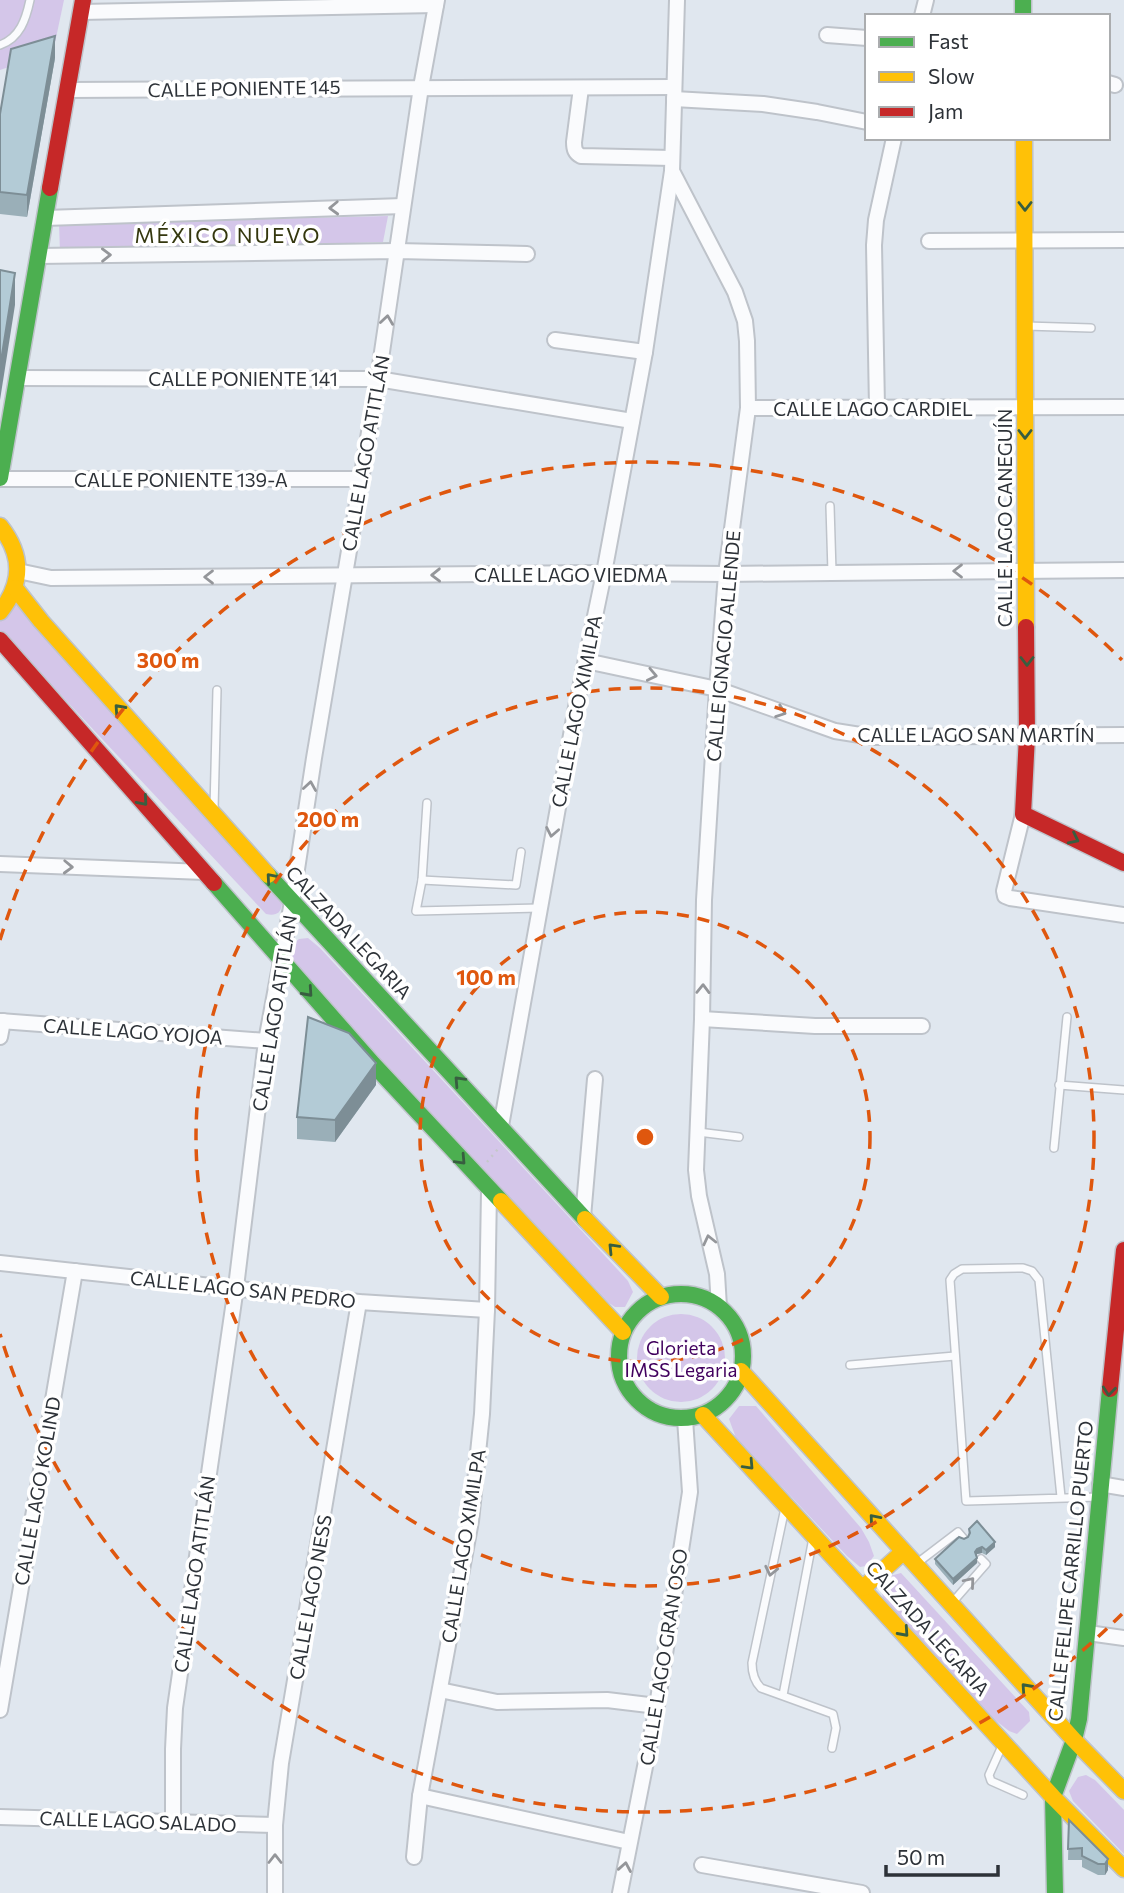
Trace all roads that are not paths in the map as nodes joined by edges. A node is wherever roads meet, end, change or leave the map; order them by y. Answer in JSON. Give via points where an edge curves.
{"nodes":[{"id":1,"x":30,"y":0,"type":"edge"},
{"id":2,"x":677,"y":0,"type":"edge"},
{"id":3,"x":437,"y":3,"type":"edge"},
{"id":4,"x":82,"y":6,"type":"edge"},
{"id":5,"x":827,"y":35,"type":"dead end"},
{"id":6,"x":865,"y":38,"type":"edge"},
{"id":7,"x":0,"y":45,"type":"edge"},
{"id":8,"x":421,"y":87,"type":"junction"},
{"id":9,"x":581,"y":88,"type":"junction"},
{"id":10,"x":67,"y":90,"type":"junction"},
{"id":11,"x":674,"y":93,"type":"junction"},
{"id":12,"x":865,"y":122,"type":"edge"},
{"id":13,"x":894,"y":140,"type":"edge"},
{"id":14,"x":1024,"y":140,"type":"edge"},
{"id":15,"x":672,"y":165,"type":"junction"},
{"id":16,"x":403,"y":206,"type":"junction"},
{"id":17,"x":45,"y":218,"type":"junction"},
{"id":18,"x":1124,"y":240,"type":"edge"},
{"id":19,"x":929,"y":241,"type":"dead end"},
{"id":20,"x":1025,"y":242,"type":"junction"},
{"id":21,"x":397,"y":251,"type":"junction"},
{"id":22,"x":527,"y":254,"type":"dead end"},
{"id":23,"x":38,"y":256,"type":"junction"},
{"id":24,"x":1025,"y":326,"type":"junction"},
{"id":25,"x":1091,"y":328,"type":"dead end"},
{"id":26,"x":555,"y":340,"type":"dead end"},
{"id":27,"x":645,"y":352,"type":"junction"},
{"id":28,"x":18,"y":378,"type":"junction"},
{"id":29,"x":378,"y":379,"type":"junction"},
{"id":30,"x":877,"y":407,"type":"junction"},
{"id":31,"x":1124,"y":407,"type":"edge"},
{"id":32,"x":748,"y":408,"type":"junction"},
{"id":33,"x":1024,"y":408,"type":"junction"},
{"id":34,"x":632,"y":421,"type":"junction"},
{"id":35,"x":0,"y":478,"type":"edge"},
{"id":36,"x":361,"y":479,"type":"junction"},
{"id":37,"x":830,"y":506,"type":"dead end"},
{"id":38,"x":0,"y":526,"type":"edge"},
{"id":39,"x":1124,"y":570,"type":"edge"},
{"id":40,"x":18,"y":571,"type":"junction"},
{"id":41,"x":1026,"y":571,"type":"junction"},
{"id":42,"x":832,"y":572,"type":"junction"},
{"id":43,"x":604,"y":573,"type":"junction"},
{"id":44,"x":726,"y":574,"type":"junction"},
{"id":45,"x":344,"y":576,"type":"junction"},
{"id":46,"x":15,"y":588,"type":"junction"},
{"id":47,"x":0,"y":612,"type":"edge"},
{"id":48,"x":0,"y":640,"type":"edge"},
{"id":49,"x":586,"y":661,"type":"junction"},
{"id":50,"x":717,"y":689,"type":"junction"},
{"id":51,"x":217,"y":690,"type":"dead end"},
{"id":52,"x":1124,"y":735,"type":"edge"},
{"id":53,"x":1027,"y":736,"type":"junction"},
{"id":54,"x":427,"y":803,"type":"dead end"},
{"id":55,"x":213,"y":813,"type":"junction"},
{"id":56,"x":1023,"y":814,"type":"junction"},
{"id":57,"x":521,"y":852,"type":"dead end"},
{"id":58,"x":1124,"y":863,"type":"edge"},
{"id":59,"x":0,"y":864,"type":"edge"},
{"id":60,"x":204,"y":872,"type":"junction"},
{"id":61,"x":422,"y":880,"type":"junction"},
{"id":62,"x":292,"y":902,"type":"junction"},
{"id":63,"x":539,"y":908,"type":"junction"},
{"id":64,"x":1124,"y":915,"type":"edge"},
{"id":65,"x":280,"y":960,"type":"junction"},
{"id":66,"x":1068,"y":1017,"type":"dead end"},
{"id":67,"x":702,"y":1019,"type":"junction"},
{"id":68,"x":1,"y":1021,"type":"edge"},
{"id":69,"x":922,"y":1026,"type":"dead end"},
{"id":70,"x":0,"y":1037,"type":"edge"},
{"id":71,"x":266,"y":1041,"type":"junction"},
{"id":72,"x":595,"y":1079,"type":"dead end"},
{"id":73,"x":1059,"y":1085,"type":"junction"},
{"id":74,"x":1124,"y":1090,"type":"edge"},
{"id":75,"x":505,"y":1131,"type":"junction"},
{"id":76,"x":698,"y":1132,"type":"junction"},
{"id":77,"x":739,"y":1138,"type":"dead end"},
{"id":78,"x":1054,"y":1148,"type":"dead end"},
{"id":79,"x":489,"y":1191,"type":"junction"},
{"id":80,"x":583,"y":1217,"type":"junction"},
{"id":81,"x":1124,"y":1250,"type":"edge"},
{"id":82,"x":0,"y":1263,"type":"edge"},
{"id":83,"x":75,"y":1271,"type":"junction"},
{"id":84,"x":236,"y":1287,"type":"junction"},
{"id":85,"x":661,"y":1297,"type":"junction"},
{"id":86,"x":359,"y":1302,"type":"junction"},
{"id":87,"x":719,"y":1307,"type":"junction"},
{"id":88,"x":487,"y":1310,"type":"junction"},
{"id":89,"x":623,"y":1332,"type":"junction"},
{"id":90,"x":956,"y":1356,"type":"junction"},
{"id":91,"x":850,"y":1365,"type":"dead end"},
{"id":92,"x":1118,"y":1367,"type":"edge"},
{"id":93,"x":741,"y":1371,"type":"junction"},
{"id":94,"x":703,"y":1415,"type":"junction"},
{"id":95,"x":685,"y":1419,"type":"junction"},
{"id":96,"x":1124,"y":1488,"type":"edge"},
{"id":97,"x":1099,"y":1490,"type":"junction"},
{"id":98,"x":1061,"y":1497,"type":"junction"},
{"id":99,"x":786,"y":1504,"type":"junction"},
{"id":100,"x":813,"y":1534,"type":"junction"},
{"id":101,"x":964,"y":1539,"type":"edge"},
{"id":102,"x":903,"y":1552,"type":"junction"},
{"id":103,"x":982,"y":1559,"type":"dead end"},
{"id":104,"x":914,"y":1565,"type":"junction"},
{"id":105,"x":863,"y":1588,"type":"junction"},
{"id":106,"x":951,"y":1605,"type":"junction"},
{"id":107,"x":1088,"y":1633,"type":"junction"},
{"id":108,"x":1124,"y":1638,"type":"edge"},
{"id":109,"x":3,"y":1674,"type":"edge"},
{"id":110,"x":440,"y":1689,"type":"junction"},
{"id":111,"x":783,"y":1695,"type":"junction"},
{"id":112,"x":657,"y":1706,"type":"junction"},
{"id":113,"x":0,"y":1710,"type":"edge"},
{"id":114,"x":1074,"y":1740,"type":"junction"},
{"id":115,"x":1004,"y":1743,"type":"junction"},
{"id":116,"x":832,"y":1748,"type":"dead end"},
{"id":117,"x":1120,"y":1783,"type":"edge"},
{"id":118,"x":1023,"y":1795,"type":"dead end"},
{"id":119,"x":420,"y":1796,"type":"junction"},
{"id":120,"x":1053,"y":1797,"type":"junction"},
{"id":121,"x":0,"y":1817,"type":"edge"},
{"id":122,"x":173,"y":1822,"type":"junction"},
{"id":123,"x":275,"y":1825,"type":"junction"},
{"id":124,"x":629,"y":1842,"type":"junction"},
{"id":125,"x":414,"y":1857,"type":"dead end"},
{"id":126,"x":702,"y":1865,"type":"dead end"},
{"id":127,"x":1124,"y":1869,"type":"edge"},
{"id":128,"x":275,"y":1893,"type":"edge"},
{"id":129,"x":620,"y":1893,"type":"edge"},
{"id":130,"x":862,"y":1893,"type":"edge"},
{"id":131,"x":1055,"y":1893,"type":"edge"}],
"edges":[{"from":1,"to":7,"type":"lane","via":[[25,22]]},
{"from":2,"to":11,"type":"street","name":"CALLE IGNACIO ALLENDE"},
{"from":3,"to":4,"type":"street"},
{"from":3,"to":8,"type":"street","name":"CALLE LAGO ATITLÁN"},
{"from":4,"to":10,"type":"main road"},
{"from":5,"to":6,"type":"street"},
{"from":8,"to":9,"type":"street","name":"CALLE PONIENTE 145"},
{"from":8,"to":10,"type":"street","name":"CALLE PONIENTE 145"},
{"from":8,"to":16,"type":"street","name":"CALLE LAGO ATITLÁN"},
{"from":9,"to":11,"type":"street","name":"CALLE PONIENTE 145"},
{"from":9,"to":15,"type":"street","via":[[574,142],[578,155]]},
{"from":10,"to":17,"type":"main road"},
{"from":11,"to":12,"type":"street","name":"CALLE PONIENTE 145"},
{"from":11,"to":15,"type":"street","name":"CALLE IGNACIO ALLENDE"},
{"from":13,"to":30,"type":"street","via":[[874,245]]},
{"from":14,"to":20,"type":"main road","name":"CALLE LAGO CANEGUÍN","one_way":true},
{"from":15,"to":27,"type":"street","name":"CALLE LAGO XIMILPA"},
{"from":15,"to":32,"type":"street","name":"CALLE IGNACIO ALLENDE","via":[[741,309],[747,341]]},
{"from":16,"to":17,"type":"street","one_way":true},
{"from":16,"to":21,"type":"street","name":"CALLE LAGO ATITLÁN"},
{"from":17,"to":23,"type":"main road"},
{"from":18,"to":20,"type":"street"},
{"from":19,"to":20,"type":"street"},
{"from":20,"to":24,"type":"main road","name":"CALLE LAGO CANEGUÍN"},
{"from":21,"to":22,"type":"street"},
{"from":23,"to":21,"type":"street","one_way":true},
{"from":29,"to":21,"type":"street","name":"CALLE LAGO ATITLÁN","one_way":true},
{"from":23,"to":28,"type":"main road"},
{"from":24,"to":25,"type":"lane"},
{"from":24,"to":33,"type":"main road","name":"CALLE LAGO CANEGUÍN"},
{"from":26,"to":27,"type":"street"},
{"from":27,"to":34,"type":"street","name":"CALLE LAGO XIMILPA"},
{"from":28,"to":29,"type":"street","name":"CALLE PONIENTE 141"},
{"from":28,"to":35,"type":"main road"},
{"from":29,"to":34,"type":"street","name":"CALLE PONIENTE 141"},
{"from":29,"to":36,"type":"street","name":"CALLE LAGO ATITLÁN"},
{"from":30,"to":32,"type":"street","name":"CALLE LAGO CARDIEL"},
{"from":30,"to":33,"type":"street","name":"CALLE LAGO CARDIEL"},
{"from":31,"to":33,"type":"street","name":"CALLE LAGO CARDIEL"},
{"from":32,"to":44,"type":"street","name":"CALLE IGNACIO ALLENDE"},
{"from":33,"to":41,"type":"main road","name":"CALLE LAGO CANEGUÍN","one_way":true},
{"from":34,"to":43,"type":"street","name":"CALLE LAGO XIMILPA"},
{"from":35,"to":36,"type":"street","name":"CALLE PONIENTE 139-A"},
{"from":36,"to":45,"type":"street","name":"CALLE LAGO ATITLÁN"},
{"from":37,"to":42,"type":"lane"},
{"from":38,"to":40,"type":"main road","via":[[15,550]]},
{"from":39,"to":41,"type":"street","name":"CALLE LAGO VIEDMA"},
{"from":45,"to":40,"type":"street","name":"CALLE LAGO VIEDMA","one_way":true,"via":[[51,578]]},
{"from":40,"to":46,"type":"main road"},
{"from":41,"to":42,"type":"street","name":"CALLE LAGO VIEDMA","one_way":true},
{"from":41,"to":53,"type":"main road","name":"CALLE LAGO CANEGUÍN","one_way":true},
{"from":42,"to":44,"type":"street","name":"CALLE LAGO VIEDMA"},
{"from":43,"to":44,"type":"street","name":"CALLE LAGO VIEDMA"},
{"from":43,"to":45,"type":"street","name":"CALLE LAGO VIEDMA","one_way":true},
{"from":43,"to":49,"type":"street","name":"CALLE LAGO XIMILPA"},
{"from":44,"to":50,"type":"street","name":"CALLE IGNACIO ALLENDE"},
{"from":62,"to":45,"type":"street","name":"CALLE LAGO ATITLÁN","one_way":true},
{"from":46,"to":47,"type":"main road"},
{"from":55,"to":46,"type":"main road","name":"CALZADA LEGARIA","one_way":true},
{"from":48,"to":60,"type":"main road","one_way":true},
{"from":49,"to":50,"type":"street","name":"CALLE LAGO SAN MARTÍN","one_way":true},
{"from":49,"to":63,"type":"street","name":"CALLE LAGO XIMILPA","one_way":true},
{"from":50,"to":53,"type":"street","name":"CALLE LAGO SAN MARTÍN","one_way":true,"via":[[835,732],[873,737]]},
{"from":67,"to":50,"type":"street","name":"CALLE IGNACIO ALLENDE","one_way":true},
{"from":51,"to":55,"type":"lane"},
{"from":52,"to":53,"type":"street","name":"CALLE LAGO SAN MARTÍN"},
{"from":53,"to":56,"type":"main road","name":"CALLE LAGO CANEGUÍN"},
{"from":54,"to":61,"type":"lane"},
{"from":62,"to":55,"type":"main road","name":"CALZADA LEGARIA","one_way":true},
{"from":56,"to":58,"type":"main road","one_way":true},
{"from":56,"to":64,"type":"street","name":"CALLE LAGO CANEGUÍN","via":[[1005,896]]},
{"from":57,"to":61,"type":"lane","via":[[516,885]]},
{"from":59,"to":60,"type":"street","one_way":true},
{"from":60,"to":65,"type":"main road"},
{"from":61,"to":63,"type":"lane","via":[[415,911]]},
{"from":62,"to":65,"type":"street","name":"CALLE LAGO ATITLÁN"},
{"from":75,"to":62,"type":"main road","name":"CALZADA LEGARIA","one_way":true},
{"from":63,"to":75,"type":"street","name":"CALLE LAGO XIMILPA"},
{"from":65,"to":71,"type":"street","name":"CALLE LAGO ATITLÁN"},
{"from":65,"to":79,"type":"main road","one_way":true},
{"from":66,"to":73,"type":"lane"},
{"from":67,"to":69,"type":"street"},
{"from":67,"to":76,"type":"street","name":"CALLE IGNACIO ALLENDE"},
{"from":68,"to":70,"type":"street"},
{"from":68,"to":71,"type":"street","name":"CALLE LAGO YOJOA"},
{"from":71,"to":84,"type":"street","name":"CALLE LAGO ATITLÁN"},
{"from":72,"to":80,"type":"street"},
{"from":73,"to":74,"type":"lane"},
{"from":73,"to":78,"type":"lane"},
{"from":75,"to":80,"type":"main road","name":"CALZADA LEGARIA"},
{"from":76,"to":77,"type":"lane"},
{"from":87,"to":76,"type":"street","name":"CALLE IGNACIO ALLENDE","one_way":true,"via":[[717,1274],[699,1196]]},
{"from":79,"to":88,"type":"street","name":"CALLE LAGO XIMILPA"},
{"from":79,"to":89,"type":"main road"},
{"from":85,"to":80,"type":"main road","name":"CALZADA LEGARIA","one_way":true},
{"from":81,"to":92,"type":"main road","name":"CALLE FELIPE CARRILLO PUERTO"},
{"from":82,"to":83,"type":"street","name":"CALLE LAGO SAN PEDRO"},
{"from":83,"to":84,"type":"street","name":"CALLE LAGO SAN PEDRO"},
{"from":83,"to":109,"type":"street","name":"CALLE LAGO KOLIND"},
{"from":84,"to":86,"type":"street","name":"CALLE LAGO SAN PEDRO"},
{"from":84,"to":122,"type":"street","name":"CALLE LAGO ATITLÁN","via":[[175,1708]]},
{"from":85,"to":87,"type":"main road","via":[[681,1293]]},
{"from":85,"to":89,"type":"main road","via":[[638,1310]]},
{"from":86,"to":88,"type":"street","name":"CALLE LAGO SAN PEDRO"},
{"from":86,"to":123,"type":"street","name":"CALLE LAGO NESS","via":[[281,1763]]},
{"from":87,"to":93,"type":"main road","via":[[740,1336]]},
{"from":88,"to":110,"type":"street","name":"CALLE LAGO XIMILPA","via":[[471,1521]]},
{"from":89,"to":95,"type":"main road","via":[[619,1368],[625,1385],[650,1411]]},
{"from":90,"to":91,"type":"lane"},
{"from":90,"to":98,"type":"lane","via":[[966,1501]]},
{"from":90,"to":98,"type":"lane","via":[[950,1280],[954,1273],[962,1269],[1032,1271],[1039,1280]]},
{"from":92,"to":97,"type":"main road","name":"CALLE FELIPE CARRILLO PUERTO","one_way":true},
{"from":93,"to":94,"type":"main road","via":[[731,1393]]},
{"from":102,"to":93,"type":"main road","name":"CALZADA LEGARIA","one_way":true},
{"from":94,"to":95,"type":"main road"},
{"from":94,"to":99,"type":"main road","name":"CALZADA LEGARIA","one_way":true},
{"from":95,"to":112,"type":"street","name":"CALLE LAGO GRAN OSO","via":[[690,1492]]},
{"from":96,"to":97,"type":"street"},
{"from":97,"to":98,"type":"lane"},
{"from":97,"to":107,"type":"main road","name":"CALLE FELIPE CARRILLO PUERTO"},
{"from":99,"to":100,"type":"main road","name":"CALZADA LEGARIA"},
{"from":99,"to":111,"type":"lane","one_way":true,"via":[[752,1663],[757,1684]]},
{"from":100,"to":105,"type":"main road","name":"CALZADA LEGARIA"},
{"from":100,"to":111,"type":"lane"},
{"from":101,"to":104,"type":"lane","via":[[958,1532]]},
{"from":102,"to":104,"type":"main road","name":"CALZADA LEGARIA"},
{"from":102,"to":105,"type":"main road"},
{"from":106,"to":103,"type":"lane","one_way":true,"via":[[986,1564]]},
{"from":104,"to":106,"type":"main road","name":"CALZADA LEGARIA"},
{"from":105,"to":115,"type":"main road","name":"CALZADA LEGARIA","one_way":true},
{"from":114,"to":106,"type":"main road","name":"CALZADA LEGARIA","one_way":true},
{"from":107,"to":108,"type":"street"},
{"from":107,"to":114,"type":"main road","name":"CALLE FELIPE CARRILLO PUERTO"},
{"from":109,"to":113,"type":"street","name":"CALLE LAGO KOLIND"},
{"from":110,"to":112,"type":"street","via":[[497,1702],[607,1700]]},
{"from":110,"to":119,"type":"street","name":"CALLE LAGO XIMILPA"},
{"from":111,"to":116,"type":"lane","via":[[833,1714]]},
{"from":112,"to":124,"type":"street","name":"CALLE LAGO GRAN OSO"},
{"from":114,"to":117,"type":"main road","name":"CALZADA LEGARIA"},
{"from":114,"to":120,"type":"main road","name":"CALLE FELIPE CARRILLO PUERTO"},
{"from":115,"to":118,"type":"lane","via":[[989,1775],[991,1781]]},
{"from":115,"to":120,"type":"main road","name":"CALZADA LEGARIA"},
{"from":119,"to":124,"type":"street"},
{"from":119,"to":125,"type":"street","name":"CALLE LAGO XIMILPA"},
{"from":120,"to":127,"type":"main road","name":"CALZADA LEGARIA"},
{"from":120,"to":131,"type":"main road","name":"CALLE FELIPE CARRILLO PUERTO"},
{"from":121,"to":122,"type":"street","name":"CALLE LAGO SALADO"},
{"from":122,"to":123,"type":"street","name":"CALLE LAGO SALADO"},
{"from":128,"to":123,"type":"street","name":"CALLE LAGO NESS","one_way":true},
{"from":129,"to":124,"type":"street","name":"CALLE LAGO GRAN OSO","one_way":true},
{"from":126,"to":130,"type":"street"}]}
